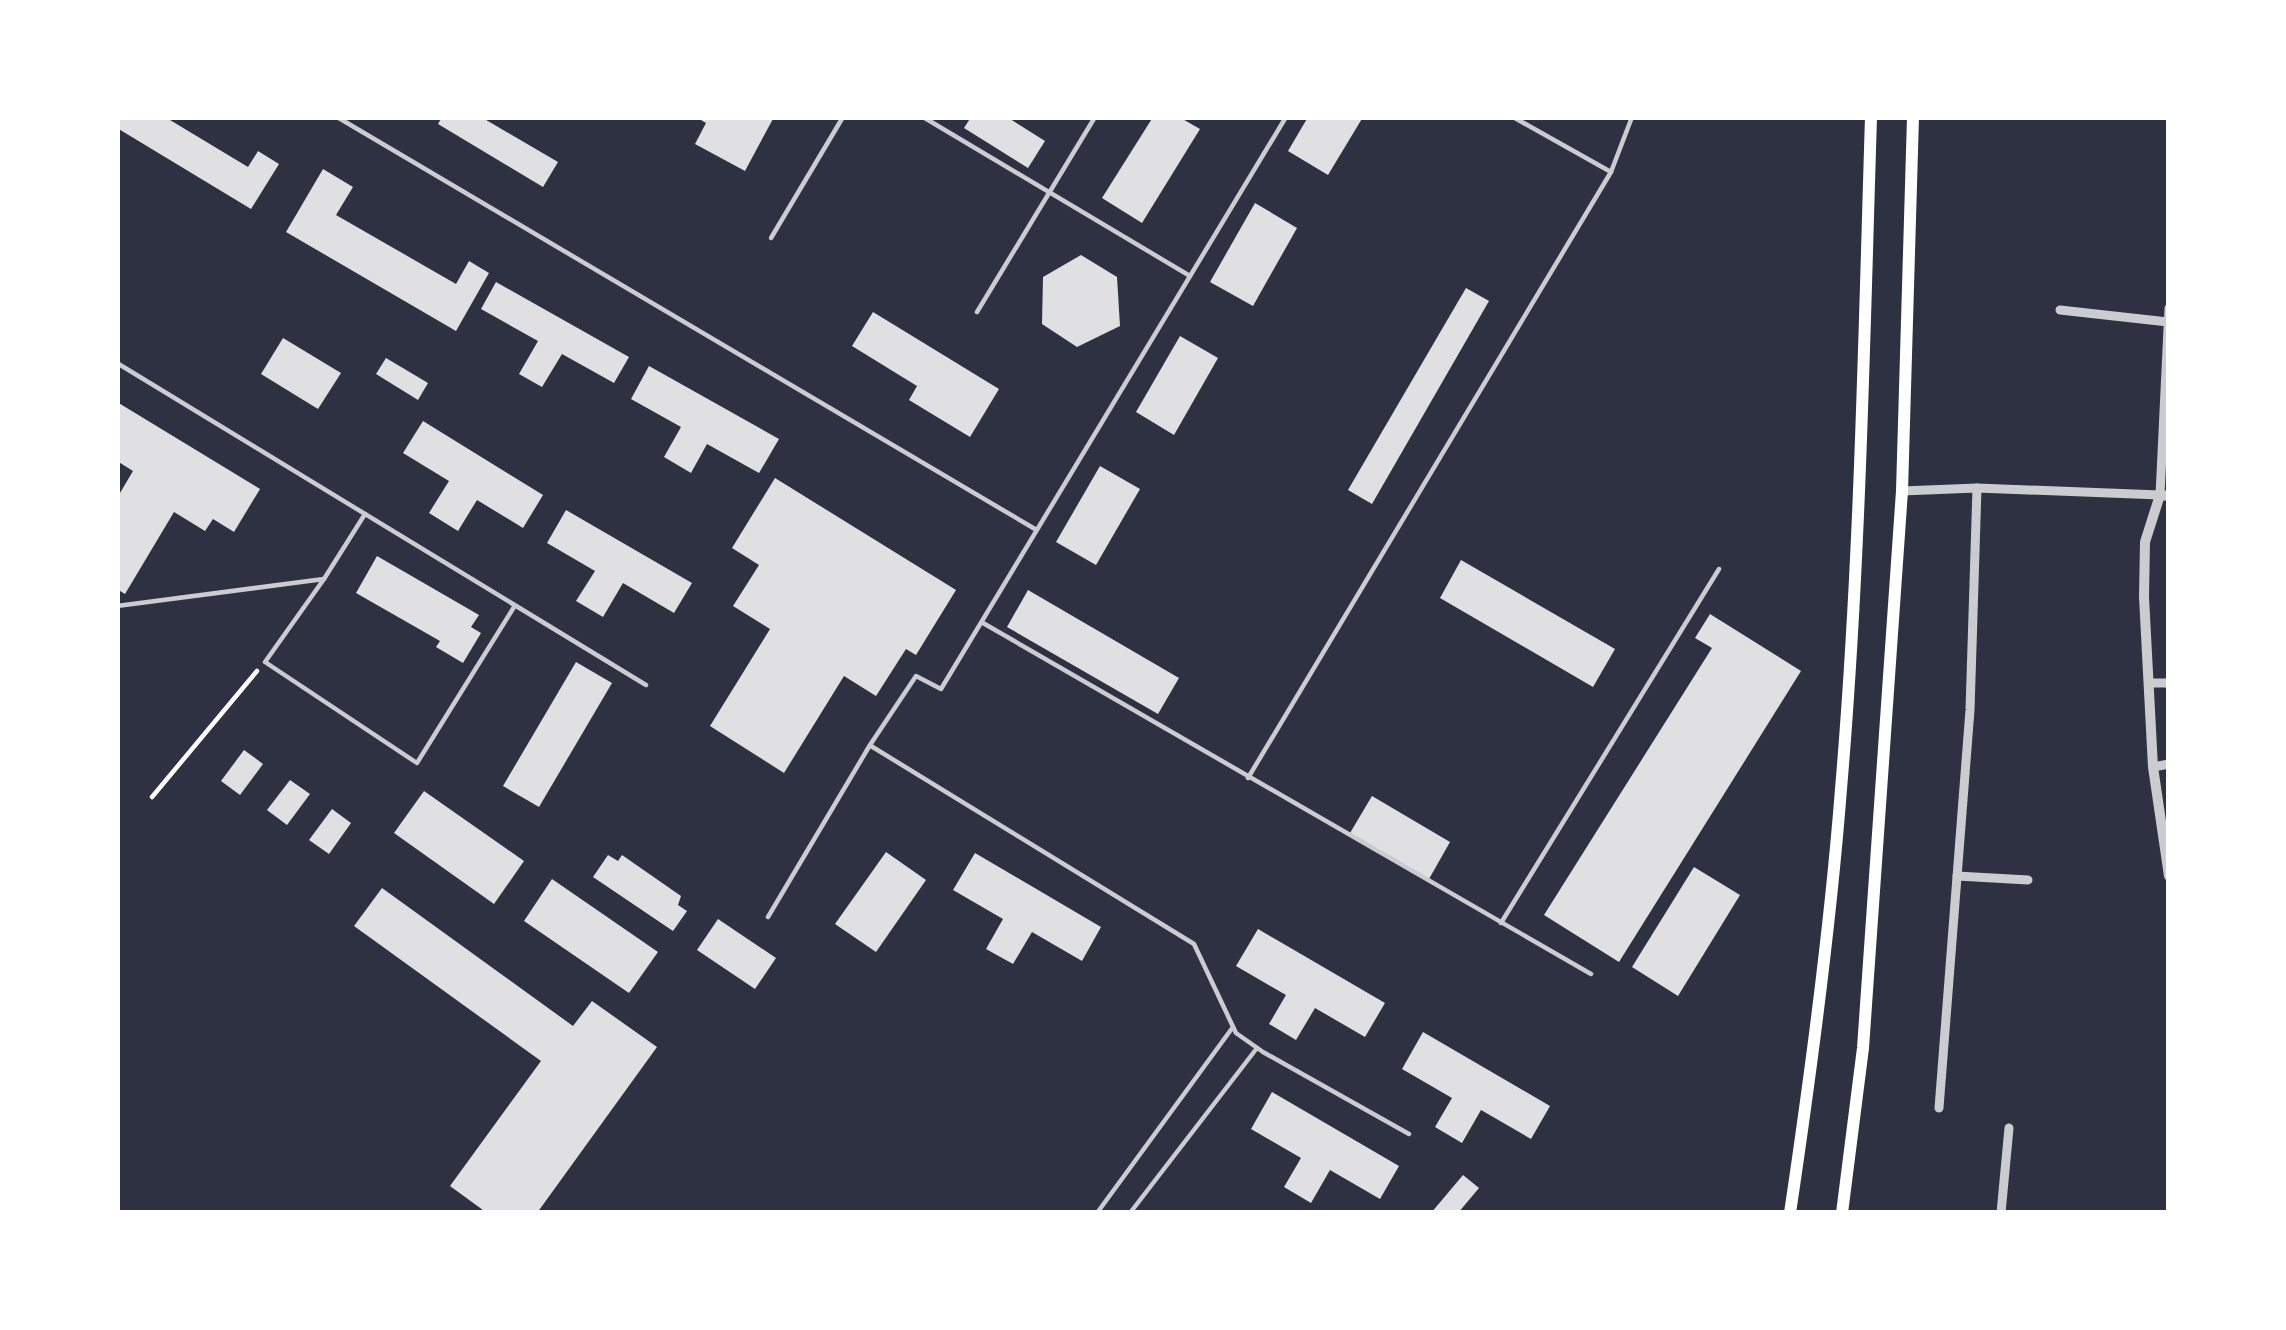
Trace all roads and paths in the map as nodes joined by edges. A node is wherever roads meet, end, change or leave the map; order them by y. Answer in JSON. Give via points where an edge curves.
{"nodes":[{"id":1,"x":337,"y":117,"type":"edge"},
{"id":2,"x":843,"y":117,"type":"edge"},
{"id":3,"x":923,"y":117,"type":"edge"},
{"id":4,"x":1095,"y":117,"type":"edge"},
{"id":5,"x":1286,"y":117,"type":"edge"},
{"id":6,"x":1513,"y":117,"type":"edge"},
{"id":7,"x":1632,"y":117,"type":"edge"},
{"id":8,"x":1871,"y":117,"type":"edge"},
{"id":9,"x":1912,"y":117,"type":"edge"},
{"id":10,"x":1611,"y":172,"type":"junction"},
{"id":11,"x":1049,"y":193,"type":"junction"},
{"id":12,"x":771,"y":238,"type":"dead end"},
{"id":13,"x":1190,"y":276,"type":"junction"},
{"id":14,"x":2169,"y":308,"type":"edge"},
{"id":15,"x":2060,"y":310,"type":"dead end"},
{"id":16,"x":977,"y":312,"type":"dead end"},
{"id":17,"x":2168,"y":322,"type":"edge"},
{"id":18,"x":117,"y":363,"type":"edge"},
{"id":19,"x":1977,"y":488,"type":"junction"},
{"id":20,"x":1902,"y":491,"type":"junction"},
{"id":21,"x":2164,"y":495,"type":"edge"},
{"id":22,"x":364,"y":514,"type":"junction"},
{"id":23,"x":1036,"y":530,"type":"junction"},
{"id":24,"x":1719,"y":569,"type":"dead end"},
{"id":25,"x":324,"y":579,"type":"junction"},
{"id":26,"x":515,"y":605,"type":"junction"},
{"id":27,"x":117,"y":606,"type":"edge"},
{"id":28,"x":981,"y":622,"type":"junction"},
{"id":29,"x":265,"y":662,"type":"junction"},
{"id":30,"x":2150,"y":683,"type":"junction"},
{"id":31,"x":2169,"y":683,"type":"edge"},
{"id":32,"x":646,"y":685,"type":"dead end"},
{"id":33,"x":870,"y":746,"type":"junction"},
{"id":34,"x":2169,"y":764,"type":"edge"},
{"id":35,"x":2153,"y":767,"type":"junction"},
{"id":36,"x":1247,"y":778,"type":"junction"},
{"id":37,"x":152,"y":797,"type":"dead end"},
{"id":38,"x":2166,"y":838,"type":"edge"},
{"id":39,"x":1957,"y":876,"type":"junction"},
{"id":40,"x":2169,"y":876,"type":"edge"},
{"id":41,"x":2028,"y":880,"type":"dead end"},
{"id":42,"x":767,"y":916,"type":"dead end"},
{"id":43,"x":1502,"y":923,"type":"junction"},
{"id":44,"x":1591,"y":974,"type":"dead end"},
{"id":45,"x":1233,"y":1027,"type":"junction"},
{"id":46,"x":1257,"y":1048,"type":"junction"},
{"id":47,"x":1939,"y":1108,"type":"dead end"},
{"id":48,"x":2008,"y":1128,"type":"dead end"},
{"id":49,"x":1409,"y":1134,"type":"dead end"},
{"id":50,"x":1097,"y":1213,"type":"edge"},
{"id":51,"x":1130,"y":1213,"type":"edge"},
{"id":52,"x":1790,"y":1213,"type":"edge"},
{"id":53,"x":1842,"y":1213,"type":"edge"},
{"id":54,"x":2001,"y":1213,"type":"edge"}],
"edges":[{"from":1,"to":23,"type":"lane"},
{"from":2,"to":12,"type":"lane"},
{"from":3,"to":11,"type":"lane"},
{"from":4,"to":11,"type":"lane"},
{"from":5,"to":13,"type":"lane"},
{"from":6,"to":10,"type":"lane"},
{"from":7,"to":10,"type":"lane"},
{"from":8,"to":52,"type":"main road","via":[[1841,788]]},
{"from":9,"to":20,"type":"main road"},
{"from":10,"to":36,"type":"lane"},
{"from":11,"to":13,"type":"lane"},
{"from":11,"to":16,"type":"lane"},
{"from":13,"to":23,"type":"lane"},
{"from":14,"to":17,"type":"street"},
{"from":15,"to":17,"type":"street"},
{"from":17,"to":21,"type":"street"},
{"from":18,"to":22,"type":"lane"},
{"from":19,"to":20,"type":"street"},
{"from":19,"to":21,"type":"street"},
{"from":19,"to":39,"type":"street"},
{"from":20,"to":53,"type":"main road","via":[[1863,1048]]},
{"from":21,"to":30,"type":"street","via":[[2145,542]]},
{"from":22,"to":25,"type":"lane"},
{"from":22,"to":26,"type":"lane"},
{"from":23,"to":28,"type":"lane"},
{"from":24,"to":43,"type":"lane"},
{"from":25,"to":27,"type":"lane"},
{"from":25,"to":29,"type":"lane"},
{"from":26,"to":29,"type":"lane","via":[[417,764]]},
{"from":26,"to":32,"type":"lane"},
{"from":28,"to":33,"type":"lane","via":[[941,689],[916,676]]},
{"from":28,"to":36,"type":"lane"},
{"from":29,"to":37,"type":"path"},
{"from":30,"to":31,"type":"street"},
{"from":30,"to":35,"type":"street"},
{"from":33,"to":42,"type":"lane"},
{"from":33,"to":45,"type":"lane","via":[[1194,944]]},
{"from":34,"to":35,"type":"street"},
{"from":35,"to":38,"type":"street"},
{"from":36,"to":43,"type":"lane"},
{"from":38,"to":40,"type":"street"},
{"from":39,"to":41,"type":"street"},
{"from":39,"to":47,"type":"street"},
{"from":43,"to":44,"type":"lane"},
{"from":45,"to":46,"type":"lane"},
{"from":45,"to":50,"type":"lane"},
{"from":46,"to":49,"type":"lane"},
{"from":46,"to":51,"type":"lane"},
{"from":48,"to":54,"type":"street"}]}
